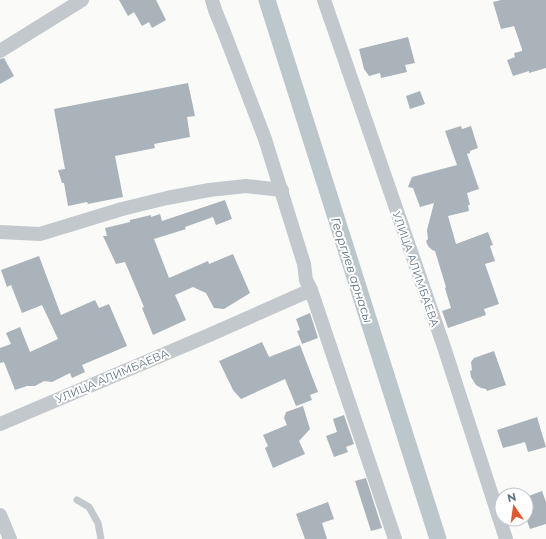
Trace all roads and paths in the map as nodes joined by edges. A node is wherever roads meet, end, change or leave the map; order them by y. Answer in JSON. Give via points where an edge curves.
{"nodes":[{"id":1,"x":82,"y":0,"type":"edge"},
{"id":2,"x":212,"y":0,"type":"edge"},
{"id":3,"x":324,"y":0,"type":"edge"},
{"id":4,"x":0,"y":51,"type":"edge"},
{"id":5,"x":282,"y":190,"type":"junction"},
{"id":6,"x":0,"y":232,"type":"edge"},
{"id":7,"x":311,"y":290,"type":"junction"},
{"id":8,"x":0,"y":424,"type":"edge"},
{"id":9,"x":77,"y":500,"type":"dead end"},
{"id":10,"x":0,"y":515,"type":"edge"},
{"id":11,"x":10,"y":539,"type":"edge"},
{"id":12,"x":102,"y":539,"type":"edge"},
{"id":13,"x":395,"y":539,"type":"edge"},
{"id":14,"x":506,"y":539,"type":"edge"}],
"edges":[{"from":1,"to":4,"type":"street"},
{"from":2,"to":5,"type":"street"},
{"from":3,"to":14,"type":"street","name":"УЛИЦА АЛИМБАЕВА","via":[[444,347]]},
{"from":5,"to":6,"type":"street","via":[[246,186],[209,190],[167,198],[40,234]]},
{"from":5,"to":7,"type":"street","via":[[304,264],[306,280]]},
{"from":7,"to":8,"type":"street","name":"УЛИЦА АЛИМБАЕВА"},
{"from":7,"to":13,"type":"street"},
{"from":9,"to":12,"type":"lane","via":[[89,507],[98,523]]},
{"from":10,"to":11,"type":"street"}]}
